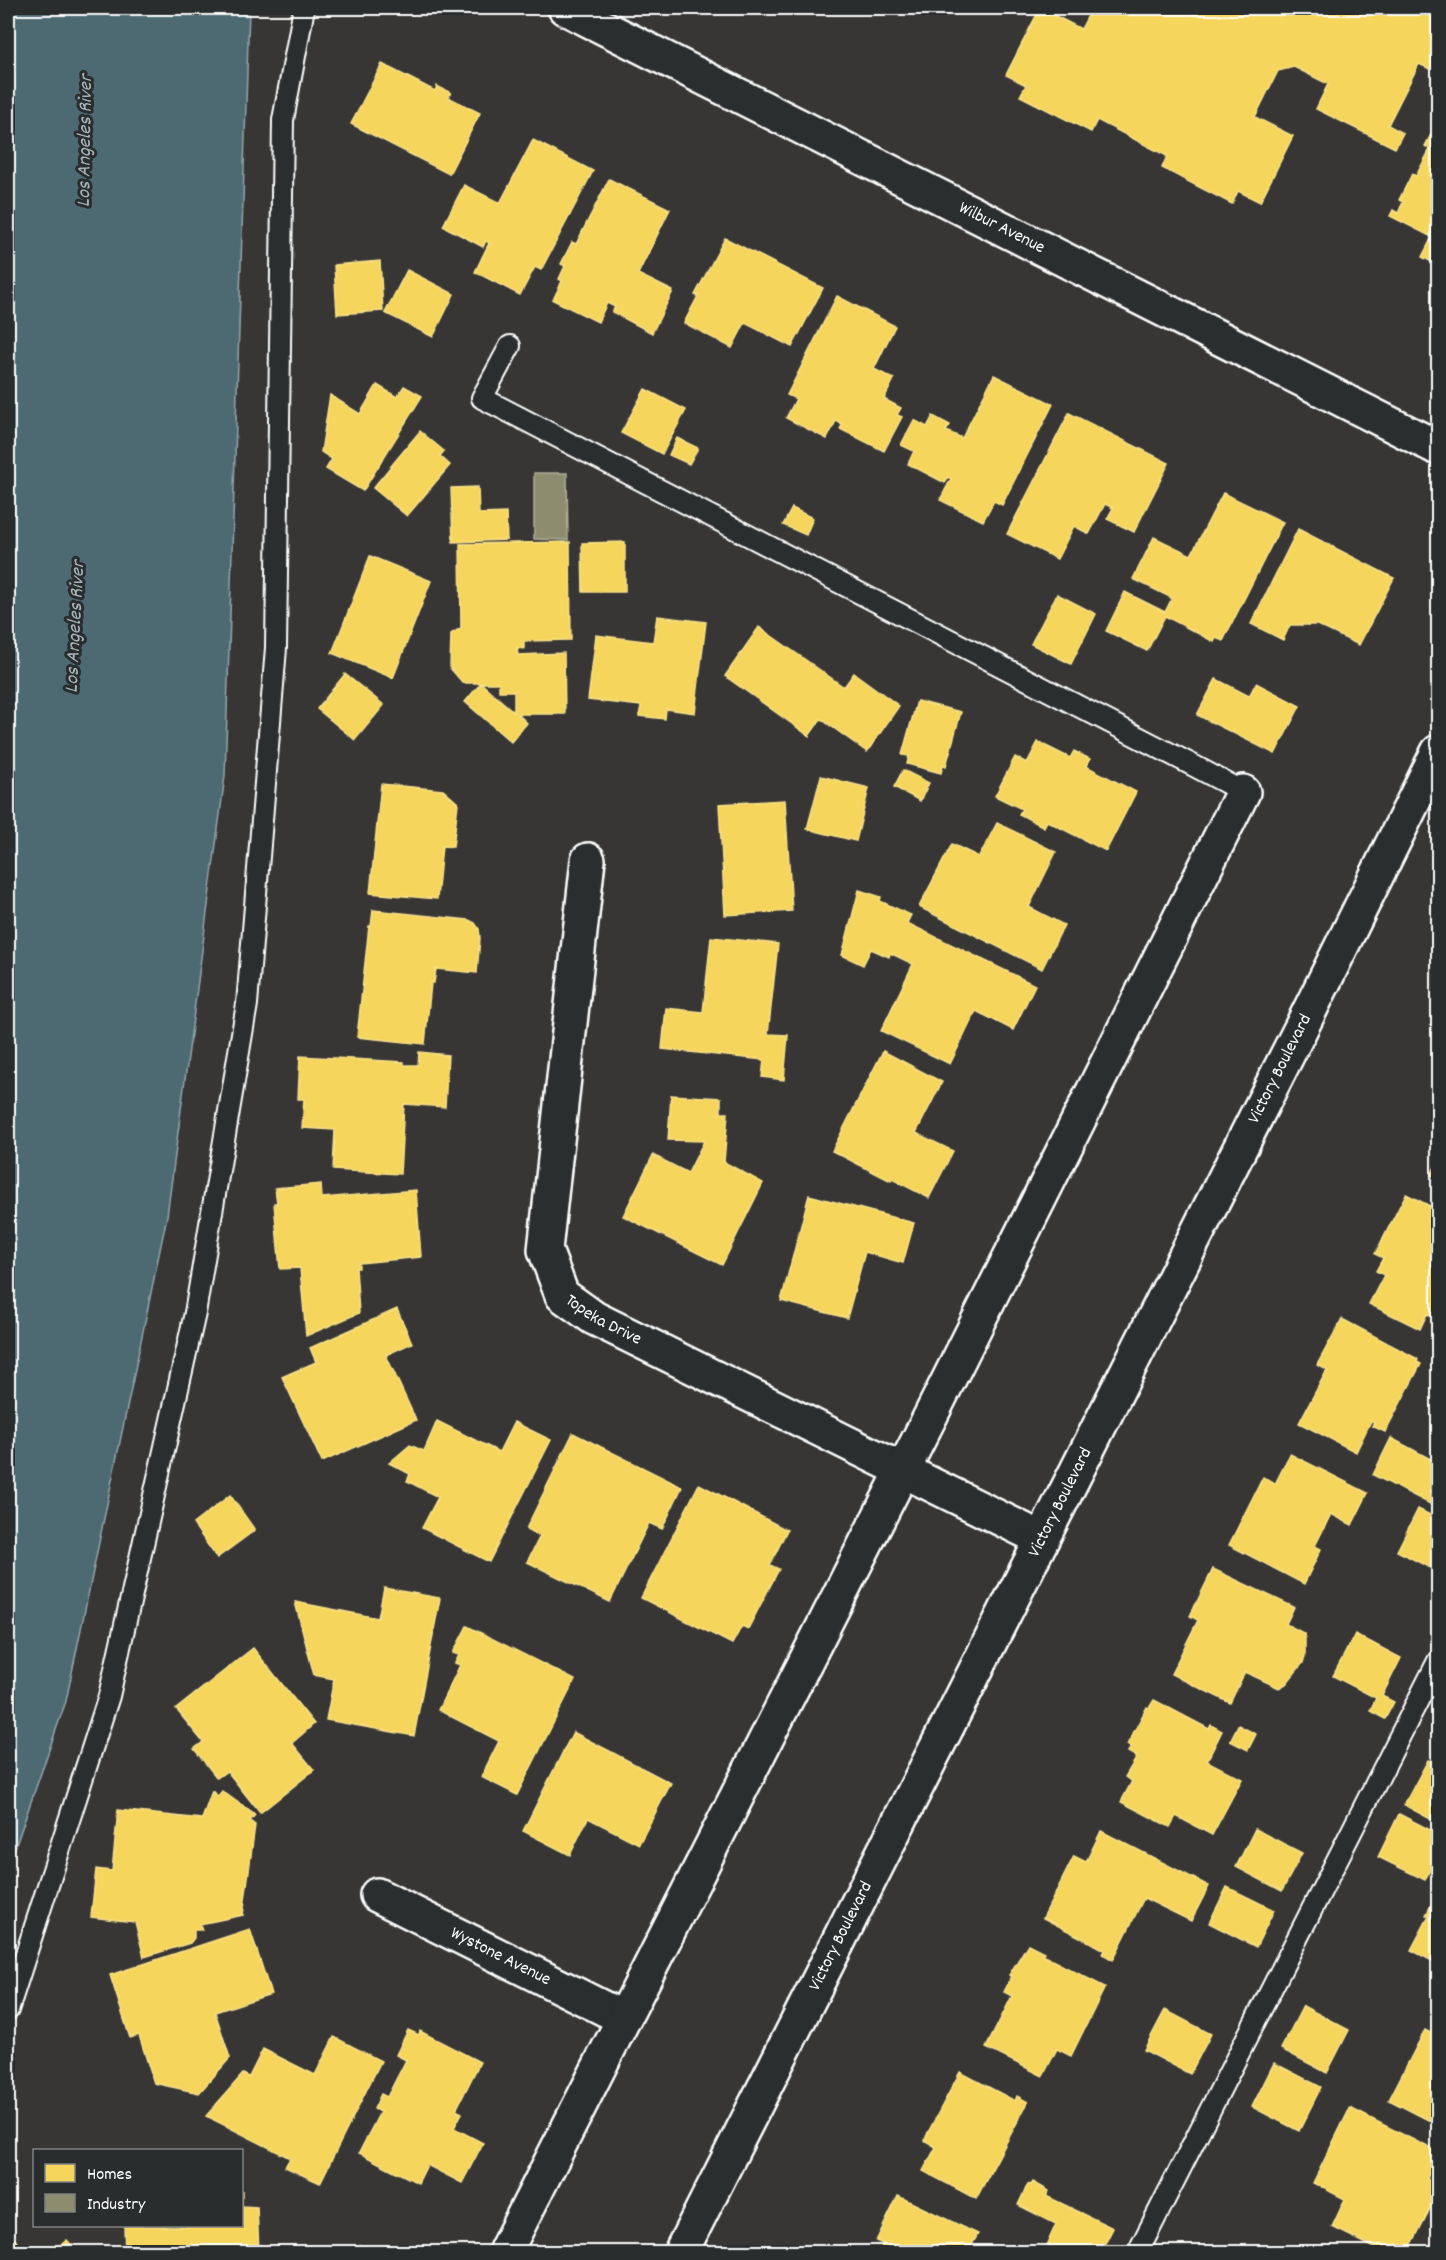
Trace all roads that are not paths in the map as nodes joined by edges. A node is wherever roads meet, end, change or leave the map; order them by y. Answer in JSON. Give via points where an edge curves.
{"nodes":[{"id":1,"x":304,"y":8,"type":"edge"},
{"id":2,"x":565,"y":8,"type":"edge"},
{"id":3,"x":510,"y":346,"type":"dead end"},
{"id":4,"x":1438,"y":448,"type":"edge"},
{"id":5,"x":1438,"y":752,"type":"edge"},
{"id":6,"x":1243,"y":792,"type":"joint"},
{"id":7,"x":588,"y":860,"type":"dead end"},
{"id":8,"x":902,"y":1471,"type":"junction"},
{"id":9,"x":1042,"y":1539,"type":"junction"},
{"id":10,"x":1438,"y":1661,"type":"edge"},
{"id":11,"x":376,"y":1895,"type":"dead end"},
{"id":12,"x":8,"y":2010,"type":"edge"},
{"id":13,"x":624,"y":2018,"type":"junction"},
{"id":14,"x":505,"y":2253,"type":"edge"},
{"id":15,"x":681,"y":2253,"type":"edge"},
{"id":16,"x":1138,"y":2253,"type":"edge"}],
"edges":[{"from":1,"to":12,"type":"lane","via":[[283,120],[276,648],[247,1004],[195,1313],[109,1696]]},
{"from":2,"to":4,"type":"street","name":"Wilbur Avenue"},
{"from":3,"to":6,"type":"lane","via":[[482,398]]},
{"from":5,"to":9,"type":"street","name":"Victory Boulevard"},
{"from":6,"to":8,"type":"street"},
{"from":7,"to":8,"type":"street","name":"Topeka Drive","via":[[545,1250],[561,1295],[594,1318]]},
{"from":8,"to":9,"type":"street","name":"Topeka Drive"},
{"from":8,"to":13,"type":"street"},
{"from":9,"to":15,"type":"street","name":"Victory Boulevard"},
{"from":10,"to":16,"type":"lane"},
{"from":11,"to":13,"type":"street","name":"Wystone Avenue"},
{"from":13,"to":14,"type":"street"}]}
